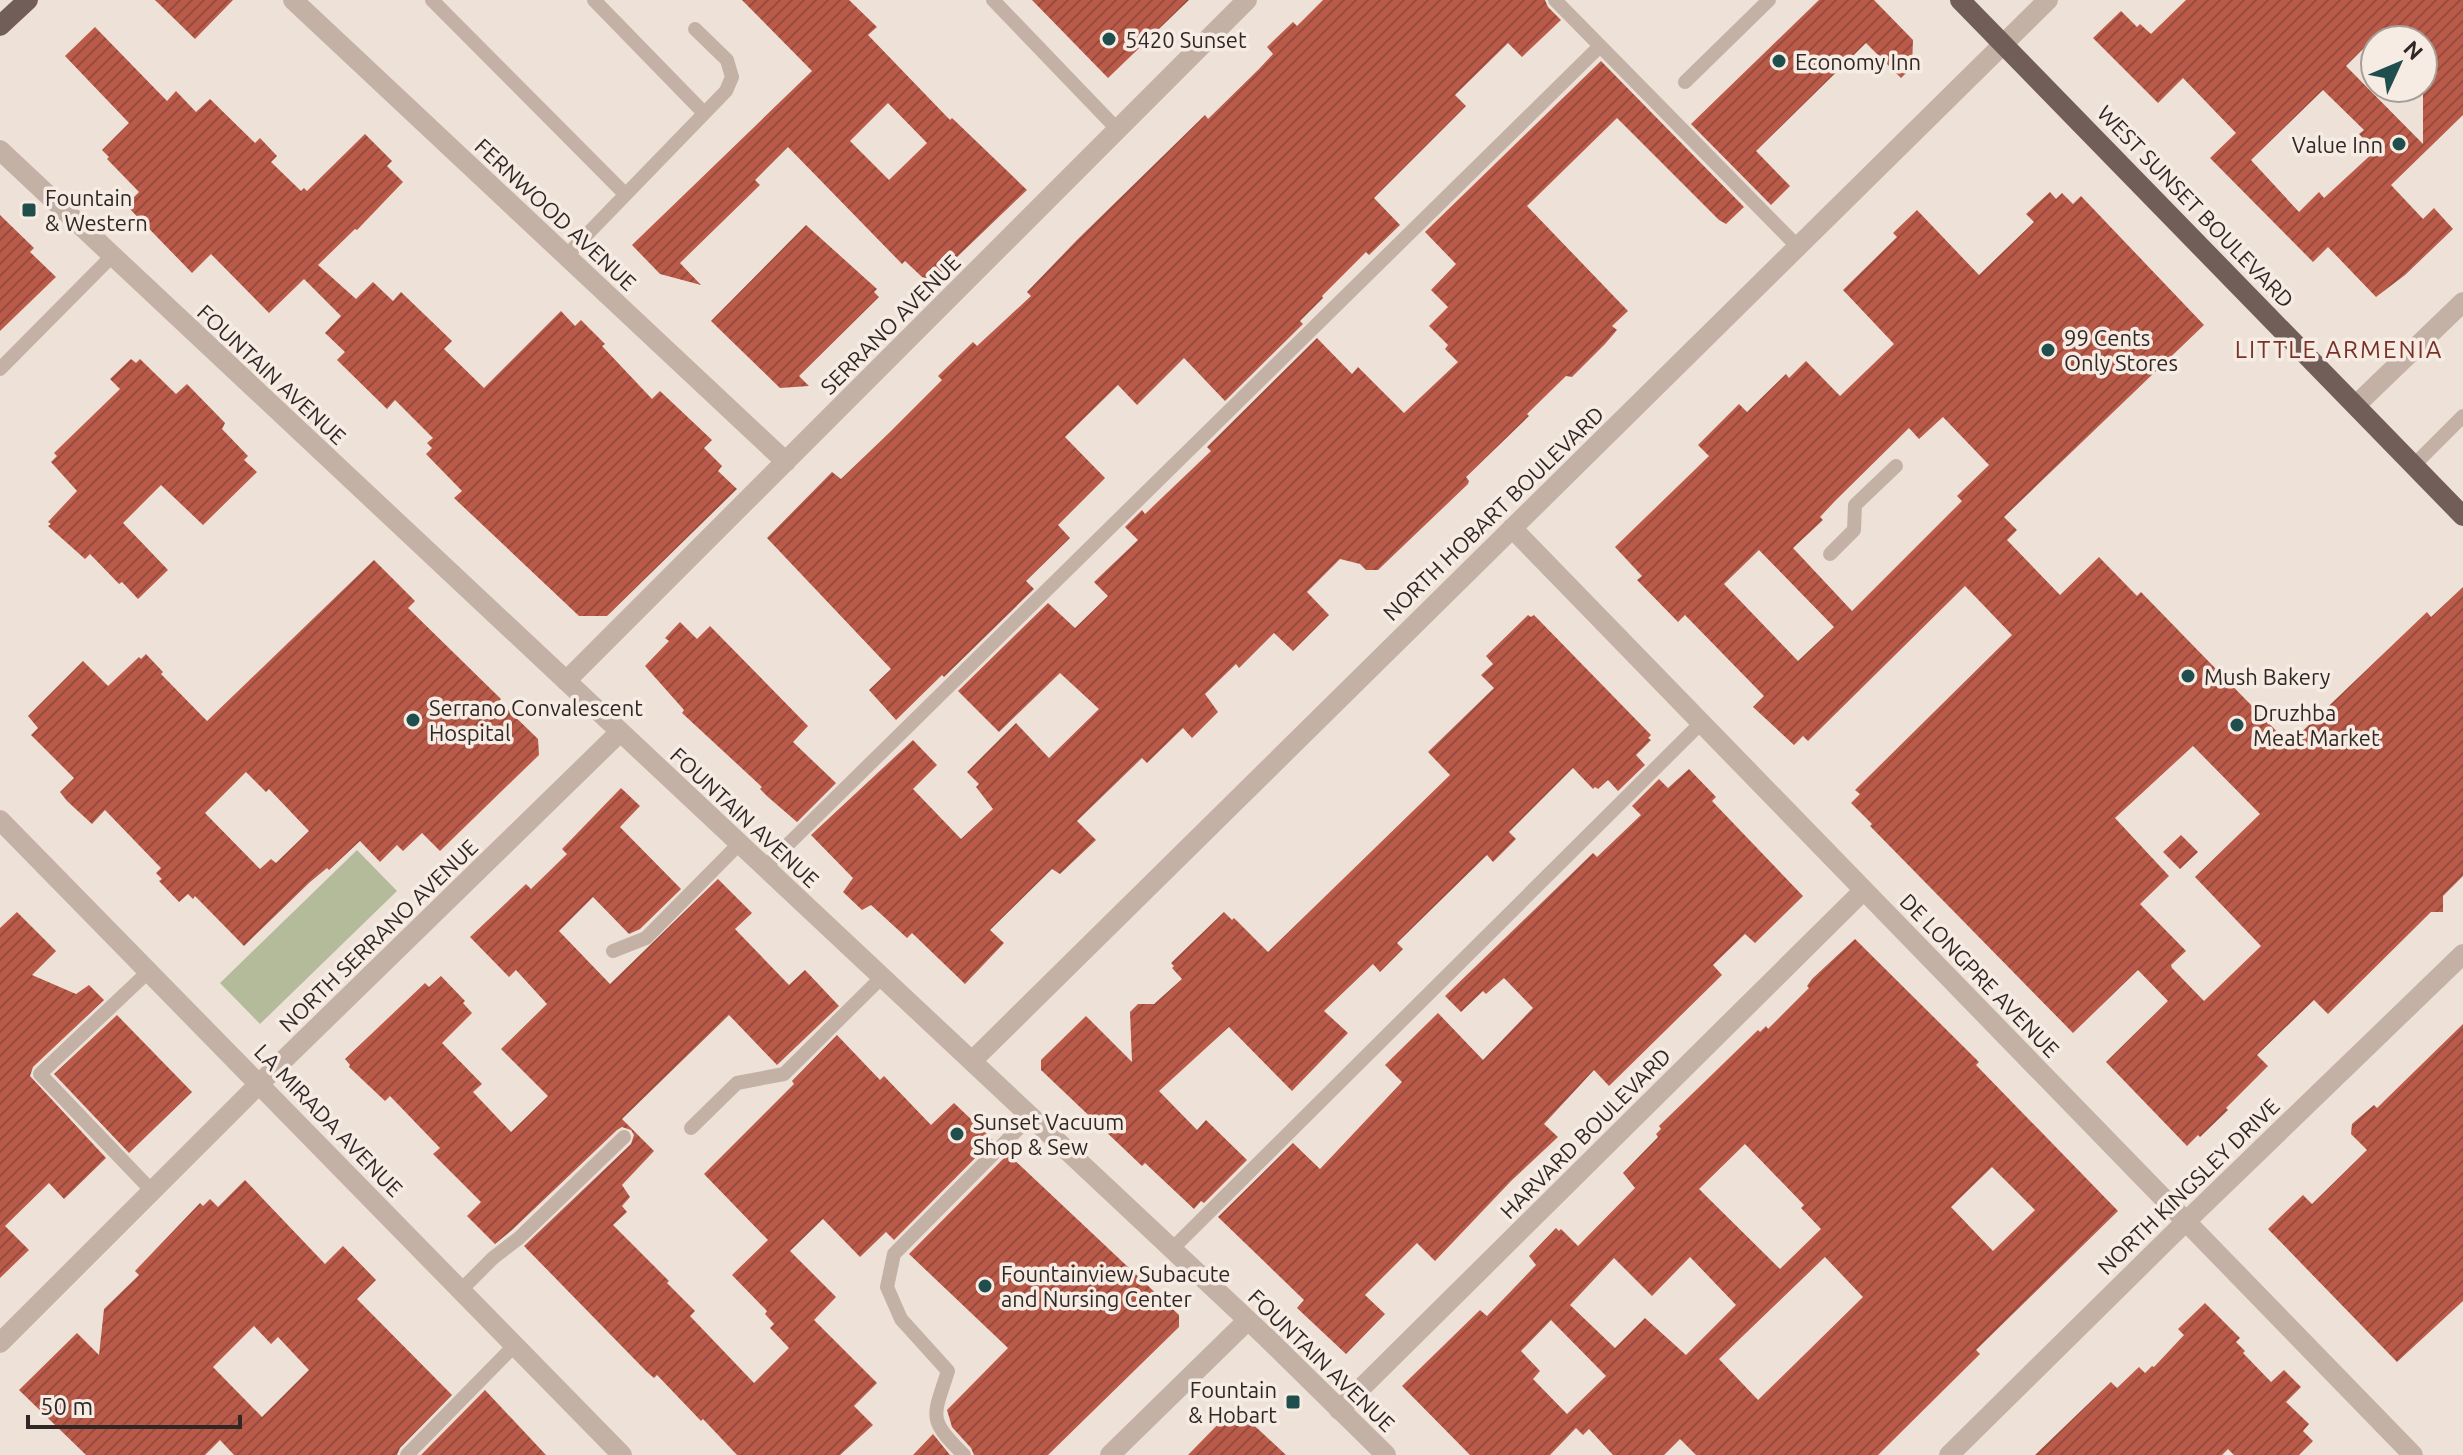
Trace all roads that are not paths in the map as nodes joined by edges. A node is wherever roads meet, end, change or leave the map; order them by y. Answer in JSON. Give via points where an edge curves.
{"nodes":[{"id":1,"x":28,"y":0,"type":"edge"},
{"id":2,"x":293,"y":0,"type":"edge"},
{"id":3,"x":432,"y":0,"type":"edge"},
{"id":4,"x":594,"y":0,"type":"edge"},
{"id":5,"x":993,"y":0,"type":"edge"},
{"id":6,"x":1247,"y":0,"type":"edge"},
{"id":7,"x":1555,"y":0,"type":"edge"},
{"id":8,"x":1769,"y":0,"type":"edge"},
{"id":9,"x":1960,"y":0,"type":"edge"},
{"id":10,"x":2048,"y":0,"type":"edge"},
{"id":11,"x":0,"y":26,"type":"edge"},
{"id":12,"x":695,"y":29,"type":"dead end"},
{"id":13,"x":2003,"y":44,"type":"junction"},
{"id":14,"x":1600,"y":46,"type":"junction"},
{"id":15,"x":1685,"y":82,"type":"dead end"},
{"id":16,"x":704,"y":113,"type":"junction"},
{"id":17,"x":1117,"y":129,"type":"junction"},
{"id":18,"x":0,"y":150,"type":"edge"},
{"id":19,"x":625,"y":194,"type":"junction"},
{"id":20,"x":1799,"y":248,"type":"junction"},
{"id":21,"x":112,"y":256,"type":"junction"},
{"id":22,"x":566,"y":256,"type":"junction"},
{"id":23,"x":2463,"y":302,"type":"edge"},
{"id":24,"x":0,"y":369,"type":"edge"},
{"id":25,"x":2356,"y":405,"type":"junction"},
{"id":26,"x":2463,"y":416,"type":"edge"},
{"id":27,"x":786,"y":462,"type":"junction"},
{"id":28,"x":2414,"y":465,"type":"junction"},
{"id":29,"x":1896,"y":466,"type":"dead end"},
{"id":30,"x":2463,"y":516,"type":"edge"},
{"id":31,"x":1512,"y":528,"type":"junction"},
{"id":32,"x":1830,"y":554,"type":"dead end"},
{"id":33,"x":566,"y":681,"type":"junction"},
{"id":34,"x":1701,"y":723,"type":"junction"},
{"id":35,"x":620,"y":732,"type":"junction"},
{"id":36,"x":0,"y":820,"type":"edge"},
{"id":37,"x":739,"y":844,"type":"junction"},
{"id":38,"x":764,"y":868,"type":"junction"},
{"id":39,"x":1864,"y":890,"type":"junction"},
{"id":40,"x":613,"y":951,"type":"dead end"},
{"id":41,"x":2463,"y":954,"type":"edge"},
{"id":42,"x":149,"y":971,"type":"junction"},
{"id":43,"x":882,"y":977,"type":"junction"},
{"id":44,"x":972,"y":1061,"type":"junction"},
{"id":45,"x":260,"y":1083,"type":"junction"},
{"id":46,"x":1031,"y":1116,"type":"junction"},
{"id":47,"x":691,"y":1128,"type":"dead end"},
{"id":48,"x":624,"y":1137,"type":"dead end"},
{"id":49,"x":152,"y":1191,"type":"junction"},
{"id":50,"x":2186,"y":1221,"type":"junction"},
{"id":51,"x":1172,"y":1249,"type":"junction"},
{"id":52,"x":461,"y":1290,"type":"junction"},
{"id":53,"x":1247,"y":1321,"type":"junction"},
{"id":54,"x":0,"y":1343,"type":"edge"},
{"id":55,"x":515,"y":1345,"type":"junction"},
{"id":56,"x":1339,"y":1410,"type":"junction"},
{"id":57,"x":407,"y":1455,"type":"edge"},
{"id":58,"x":622,"y":1455,"type":"edge"},
{"id":59,"x":964,"y":1455,"type":"edge"},
{"id":60,"x":1110,"y":1455,"type":"edge"},
{"id":61,"x":1386,"y":1455,"type":"edge"},
{"id":62,"x":1949,"y":1455,"type":"edge"},
{"id":63,"x":2413,"y":1455,"type":"edge"}],
"edges":[{"from":1,"to":11,"type":"main road"},
{"from":2,"to":22,"type":"street","name":"FERNWOOD AVENUE"},
{"from":3,"to":19,"type":"lane"},
{"from":4,"to":16,"type":"lane"},
{"from":5,"to":17,"type":"lane"},
{"from":6,"to":17,"type":"street","name":"SERRANO AVENUE"},
{"from":7,"to":14,"type":"lane"},
{"from":8,"to":15,"type":"lane"},
{"from":9,"to":13,"type":"main road","name":"WEST SUNSET BOULEVARD"},
{"from":10,"to":13,"type":"street","name":"NORTH HOBART BOULEVARD"},
{"from":12,"to":16,"type":"lane","via":[[727,60],[732,77]]},
{"from":13,"to":20,"type":"street","name":"NORTH HOBART BOULEVARD"},
{"from":13,"to":25,"type":"main road","name":"WEST SUNSET BOULEVARD"},
{"from":14,"to":20,"type":"lane"},
{"from":14,"to":38,"type":"lane"},
{"from":16,"to":19,"type":"lane"},
{"from":17,"to":27,"type":"street","name":"SERRANO AVENUE"},
{"from":18,"to":21,"type":"street","name":"FOUNTAIN AVENUE"},
{"from":19,"to":22,"type":"lane"},
{"from":20,"to":31,"type":"street","name":"NORTH HOBART BOULEVARD"},
{"from":21,"to":24,"type":"lane"},
{"from":21,"to":33,"type":"street","name":"FOUNTAIN AVENUE"},
{"from":22,"to":27,"type":"street","name":"FERNWOOD AVENUE"},
{"from":23,"to":25,"type":"street"},
{"from":25,"to":28,"type":"main road","name":"WEST SUNSET BOULEVARD"},
{"from":26,"to":28,"type":"lane"},
{"from":27,"to":33,"type":"street","name":"SERRANO AVENUE"},
{"from":28,"to":30,"type":"main road","name":"WEST SUNSET BOULEVARD"},
{"from":29,"to":32,"type":"lane","via":[[1855,505],[1854,530]]},
{"from":31,"to":34,"type":"street","name":"DE LONGPRE AVENUE"},
{"from":31,"to":44,"type":"street","name":"NORTH HOBART BOULEVARD"},
{"from":33,"to":35,"type":"street","name":"FOUNTAIN AVENUE"},
{"from":34,"to":39,"type":"street","name":"DE LONGPRE AVENUE"},
{"from":34,"to":51,"type":"lane"},
{"from":35,"to":37,"type":"street","name":"FOUNTAIN AVENUE"},
{"from":35,"to":45,"type":"street","name":"NORTH SERRANO AVENUE"},
{"from":36,"to":42,"type":"street","name":"LA MIRADA AVENUE"},
{"from":37,"to":38,"type":"street","name":"FOUNTAIN AVENUE"},
{"from":37,"to":40,"type":"lane","via":[[646,938]]},
{"from":38,"to":43,"type":"street","name":"FOUNTAIN AVENUE"},
{"from":39,"to":50,"type":"street","name":"DE LONGPRE AVENUE"},
{"from":39,"to":56,"type":"street","name":"HARVARD BOULEVARD"},
{"from":41,"to":50,"type":"street","name":"NORTH KINGSLEY DRIVE"},
{"from":42,"to":45,"type":"street","name":"LA MIRADA AVENUE"},
{"from":42,"to":49,"type":"lane","via":[[40,1074]]},
{"from":43,"to":44,"type":"street","name":"FOUNTAIN AVENUE"},
{"from":43,"to":47,"type":"lane","via":[[784,1074],[737,1083]]},
{"from":44,"to":46,"type":"street","name":"FOUNTAIN AVENUE"},
{"from":45,"to":49,"type":"street","name":"NORTH SERRANO AVENUE"},
{"from":45,"to":52,"type":"street","name":"LA MIRADA AVENUE"},
{"from":46,"to":51,"type":"street","name":"FOUNTAIN AVENUE"},
{"from":46,"to":59,"type":"lane","via":[[894,1254],[887,1287],[901,1319],[948,1371],[934,1415],[940,1431]]},
{"from":48,"to":52,"type":"lane"},
{"from":49,"to":54,"type":"street","name":"NORTH SERRANO AVENUE"},
{"from":50,"to":62,"type":"street","name":"NORTH KINGSLEY DRIVE"},
{"from":50,"to":63,"type":"street","name":"DE LONGPRE AVENUE"},
{"from":51,"to":53,"type":"street","name":"FOUNTAIN AVENUE"},
{"from":52,"to":55,"type":"street","name":"LA MIRADA AVENUE"},
{"from":53,"to":56,"type":"street","name":"FOUNTAIN AVENUE"},
{"from":53,"to":60,"type":"street"},
{"from":55,"to":57,"type":"lane"},
{"from":55,"to":58,"type":"street","name":"LA MIRADA AVENUE"},
{"from":56,"to":61,"type":"street","name":"FOUNTAIN AVENUE"}]}
